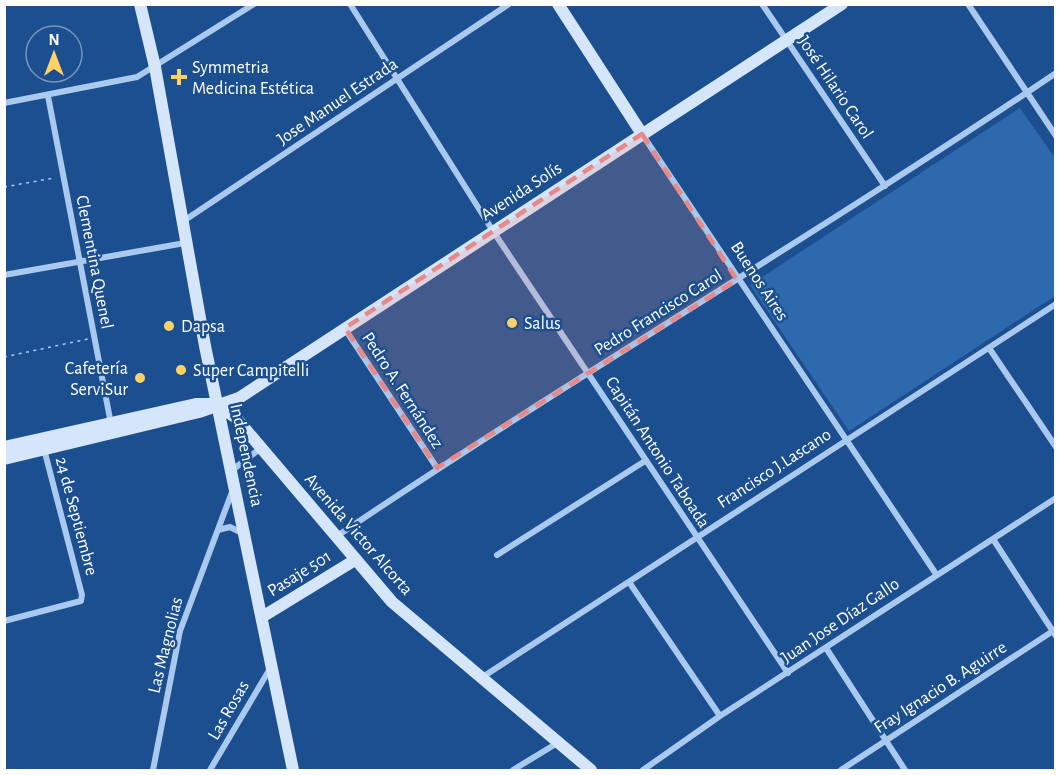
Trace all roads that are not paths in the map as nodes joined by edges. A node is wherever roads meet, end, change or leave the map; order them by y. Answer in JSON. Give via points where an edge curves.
{"nodes":[{"id":1,"x":140,"y":4,"type":"edge"},
{"id":2,"x":254,"y":4,"type":"edge"},
{"id":3,"x":350,"y":4,"type":"edge"},
{"id":4,"x":509,"y":4,"type":"edge"},
{"id":5,"x":558,"y":4,"type":"edge"},
{"id":6,"x":762,"y":4,"type":"edge"},
{"id":7,"x":842,"y":4,"type":"edge"},
{"id":8,"x":968,"y":4,"type":"edge"},
{"id":9,"x":786,"y":40,"type":"junction"},
{"id":10,"x":155,"y":67,"type":"junction"},
{"id":11,"x":1056,"y":73,"type":"edge"},
{"id":12,"x":396,"y":80,"type":"junction"},
{"id":13,"x":1026,"y":93,"type":"junction"},
{"id":14,"x":48,"y":96,"type":"junction"},
{"id":15,"x":4,"y":103,"type":"edge"},
{"id":16,"x":642,"y":134,"type":"junction"},
{"id":17,"x":1056,"y":136,"type":"edge"},
{"id":18,"x":885,"y":186,"type":"junction"},
{"id":19,"x":182,"y":222,"type":"junction"},
{"id":20,"x":493,"y":231,"type":"junction"},
{"id":21,"x":185,"y":243,"type":"junction"},
{"id":22,"x":79,"y":261,"type":"junction"},
{"id":23,"x":4,"y":275,"type":"edge"},
{"id":24,"x":737,"y":280,"type":"junction"},
{"id":25,"x":1056,"y":304,"type":"edge"},
{"id":26,"x":345,"y":328,"type":"junction"},
{"id":27,"x":989,"y":348,"type":"junction"},
{"id":28,"x":588,"y":374,"type":"junction"},
{"id":29,"x":218,"y":405,"type":"junction"},
{"id":30,"x":112,"y":428,"type":"junction"},
{"id":31,"x":844,"y":441,"type":"junction"},
{"id":32,"x":43,"y":444,"type":"junction"},
{"id":33,"x":4,"y":447,"type":"edge"},
{"id":34,"x":1056,"y":447,"type":"edge"},
{"id":35,"x":261,"y":448,"type":"junction"},
{"id":36,"x":4,"y":459,"type":"edge"},
{"id":37,"x":645,"y":461,"type":"junction"},
{"id":38,"x":437,"y":468,"type":"junction"},
{"id":39,"x":231,"y":471,"type":"junction"},
{"id":40,"x":235,"y":486,"type":"junction"},
{"id":41,"x":1056,"y":498,"type":"edge"},
{"id":42,"x":218,"y":530,"type":"junction"},
{"id":43,"x":245,"y":535,"type":"junction"},
{"id":44,"x":336,"y":537,"type":"junction"},
{"id":45,"x":696,"y":537,"type":"junction"},
{"id":46,"x":993,"y":539,"type":"junction"},
{"id":47,"x":497,"y":555,"type":"dead end"},
{"id":48,"x":355,"y":560,"type":"junction"},
{"id":49,"x":936,"y":574,"type":"junction"},
{"id":50,"x":629,"y":582,"type":"junction"},
{"id":51,"x":262,"y":617,"type":"junction"},
{"id":52,"x":4,"y":621,"type":"edge"},
{"id":53,"x":1054,"y":632,"type":"edge"},
{"id":54,"x":826,"y":648,"type":"junction"},
{"id":55,"x":273,"y":664,"type":"junction"},
{"id":56,"x":788,"y":673,"type":"junction"},
{"id":57,"x":480,"y":679,"type":"junction"},
{"id":58,"x":720,"y":716,"type":"junction"},
{"id":59,"x":885,"y":741,"type":"junction"},
{"id":60,"x":560,"y":742,"type":"junction"},
{"id":61,"x":153,"y":771,"type":"edge"},
{"id":62,"x":210,"y":771,"type":"edge"},
{"id":63,"x":293,"y":771,"type":"edge"},
{"id":64,"x":513,"y":771,"type":"edge"},
{"id":65,"x":591,"y":771,"type":"edge"},
{"id":66,"x":643,"y":771,"type":"edge"},
{"id":67,"x":841,"y":771,"type":"edge"},
{"id":68,"x":904,"y":771,"type":"edge"}],
"edges":[{"from":1,"to":10,"type":"main road","name":"Independencia"},
{"from":2,"to":10,"type":"street"},
{"from":3,"to":12,"type":"street","name":"Capitán Antonio Taboada"},
{"from":4,"to":12,"type":"street","name":"Jose Manuel Estrada"},
{"from":5,"to":16,"type":"main road","name":"Buenos Aires"},
{"from":6,"to":9,"type":"street","name":"José Hilario Carol"},
{"from":7,"to":9,"type":"main road","name":"Avenida Solís"},
{"from":8,"to":13,"type":"street"},
{"from":9,"to":16,"type":"main road","name":"Avenida Solís"},
{"from":9,"to":18,"type":"street","name":"José Hilario Carol"},
{"from":10,"to":14,"type":"street","via":[[137,77]]},
{"from":10,"to":19,"type":"main road","name":"Independencia"},
{"from":11,"to":13,"type":"street","name":"Pedro Francisco Carol"},
{"from":12,"to":19,"type":"street","name":"Jose Manuel Estrada"},
{"from":12,"to":20,"type":"street","name":"Capitán Antonio Taboada"},
{"from":13,"to":17,"type":"street"},
{"from":13,"to":18,"type":"street","name":"Pedro Francisco Carol"},
{"from":14,"to":15,"type":"street"},
{"from":14,"to":22,"type":"street","name":"Clementina Quenel"},
{"from":16,"to":20,"type":"main road","name":"Avenida Solís"},
{"from":16,"to":24,"type":"street","name":"Buenos Aires"},
{"from":18,"to":24,"type":"street","name":"Pedro Francisco Carol"},
{"from":19,"to":21,"type":"main road","name":"Independencia"},
{"from":20,"to":26,"type":"main road","name":"Avenida Solís"},
{"from":20,"to":28,"type":"street","name":"Capitán Antonio Taboada"},
{"from":21,"to":22,"type":"street"},
{"from":21,"to":29,"type":"main road","name":"Independencia"},
{"from":22,"to":23,"type":"street"},
{"from":22,"to":30,"type":"street","name":"Clementina Quenel"},
{"from":24,"to":28,"type":"street","name":"Pedro Francisco Carol"},
{"from":24,"to":31,"type":"street","name":"Buenos Aires"},
{"from":25,"to":27,"type":"street","name":"Francisco J.Lascano"},
{"from":26,"to":29,"type":"main road","name":"Avenida Solís","via":[[239,398]]},
{"from":26,"to":38,"type":"street","name":"Pedro A. Fernández"},
{"from":27,"to":31,"type":"street","name":"Francisco J.Lascano"},
{"from":27,"to":34,"type":"street"},
{"from":28,"to":37,"type":"street","name":"Capitán Antonio Taboada"},
{"from":28,"to":38,"type":"street","name":"Pedro Francisco Carol"},
{"from":29,"to":30,"type":"main road","name":"Avenida Solís"},
{"from":29,"to":35,"type":"main road","name":"Avenida Victor Alcorta"},
{"from":29,"to":39,"type":"main road","name":"Independencia"},
{"from":30,"to":32,"type":"main road","name":"Avenida Solís"},
{"from":31,"to":45,"type":"street","name":"Francisco J.Lascano"},
{"from":31,"to":49,"type":"street","name":"Buenos Aires"},
{"from":32,"to":33,"type":"main road"},
{"from":32,"to":36,"type":"main road"},
{"from":32,"to":52,"type":"street","name":"24 de Septiembre","via":[[81,602]]},
{"from":35,"to":39,"type":"street"},
{"from":35,"to":44,"type":"main road","name":"Avenida Victor Alcorta"},
{"from":37,"to":45,"type":"street","name":"Capitán Antonio Taboada"},
{"from":37,"to":47,"type":"street"},
{"from":38,"to":44,"type":"street","name":"Pedro Francisco Carol"},
{"from":39,"to":40,"type":"main road","name":"Independencia"},
{"from":40,"to":42,"type":"street","name":"Las Magnolias"},
{"from":40,"to":43,"type":"main road","name":"Independencia"},
{"from":41,"to":46,"type":"street","name":"Juan Jose Díaz Gallo"},
{"from":42,"to":43,"type":"street","via":[[230,527]]},
{"from":42,"to":61,"type":"street","name":"Las Magnolias","via":[[180,631]]},
{"from":43,"to":51,"type":"main road","name":"Independencia"},
{"from":44,"to":48,"type":"main road","name":"Avenida Victor Alcorta"},
{"from":45,"to":50,"type":"street","name":"Francisco J.Lascano"},
{"from":45,"to":56,"type":"street","name":"Capitán Antonio Taboada"},
{"from":46,"to":49,"type":"street","name":"Juan Jose Díaz Gallo"},
{"from":46,"to":53,"type":"street"},
{"from":48,"to":51,"type":"main road","name":"Pasaje 501"},
{"from":48,"to":57,"type":"main road","name":"Avenida Victor Alcorta","via":[[392,602]]},
{"from":49,"to":54,"type":"street","name":"Juan Jose Díaz Gallo"},
{"from":50,"to":57,"type":"street","name":"Francisco J.Lascano"},
{"from":50,"to":58,"type":"street"},
{"from":51,"to":55,"type":"main road","name":"Independencia"},
{"from":53,"to":59,"type":"street","name":"Fray Ignacio B. Aguirre"},
{"from":54,"to":56,"type":"street","name":"Juan Jose Díaz Gallo"},
{"from":54,"to":59,"type":"street"},
{"from":55,"to":62,"type":"street","name":"Las Rosas"},
{"from":55,"to":63,"type":"main road","name":"Independencia"},
{"from":56,"to":58,"type":"street","name":"Juan Jose Díaz Gallo"},
{"from":57,"to":60,"type":"main road","name":"Avenida Victor Alcorta"},
{"from":58,"to":66,"type":"street","name":"Juan Jose Díaz Gallo"},
{"from":59,"to":67,"type":"street","name":"Fray Ignacio B. Aguirre"},
{"from":59,"to":68,"type":"street"},
{"from":60,"to":64,"type":"street"},
{"from":60,"to":65,"type":"main road","name":"Avenida Victor Alcorta"}]}
